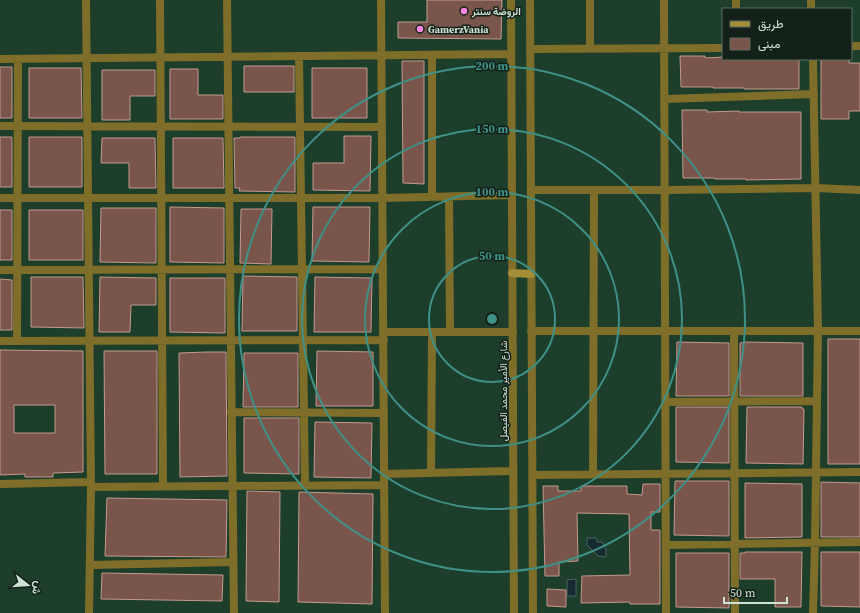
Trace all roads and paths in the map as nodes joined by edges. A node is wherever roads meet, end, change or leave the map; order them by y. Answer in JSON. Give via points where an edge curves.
{"nodes":[{"id":1,"x":86,"y":0,"type":"edge"},
{"id":2,"x":160,"y":0,"type":"edge"},
{"id":3,"x":227,"y":0,"type":"edge"},
{"id":4,"x":382,"y":0,"type":"edge"},
{"id":5,"x":511,"y":0,"type":"edge"},
{"id":6,"x":530,"y":0,"type":"edge"},
{"id":7,"x":590,"y":0,"type":"edge"},
{"id":8,"x":664,"y":0,"type":"edge"},
{"id":9,"x":530,"y":48,"type":"junction"},
{"id":10,"x":590,"y":48,"type":"junction"},
{"id":11,"x":664,"y":48,"type":"junction"},
{"id":12,"x":722,"y":48,"type":"edge"},
{"id":13,"x":512,"y":54,"type":"junction"},
{"id":14,"x":432,"y":55,"type":"junction"},
{"id":15,"x":299,"y":56,"type":"junction"},
{"id":16,"x":382,"y":56,"type":"junction"},
{"id":17,"x":228,"y":57,"type":"junction"},
{"id":18,"x":87,"y":58,"type":"junction"},
{"id":19,"x":160,"y":58,"type":"junction"},
{"id":20,"x":0,"y":59,"type":"edge"},
{"id":21,"x":18,"y":59,"type":"junction"},
{"id":22,"x":813,"y":60,"type":"edge"},
{"id":23,"x":814,"y":94,"type":"junction"},
{"id":24,"x":665,"y":99,"type":"junction"},
{"id":25,"x":0,"y":126,"type":"edge"},
{"id":26,"x":18,"y":126,"type":"junction"},
{"id":27,"x":87,"y":126,"type":"junction"},
{"id":28,"x":161,"y":126,"type":"junction"},
{"id":29,"x":228,"y":126,"type":"junction"},
{"id":30,"x":300,"y":127,"type":"junction"},
{"id":31,"x":382,"y":127,"type":"junction"},
{"id":32,"x":816,"y":188,"type":"junction"},
{"id":33,"x":531,"y":190,"type":"junction"},
{"id":34,"x":594,"y":190,"type":"junction"},
{"id":35,"x":665,"y":190,"type":"junction"},
{"id":36,"x":860,"y":190,"type":"edge"},
{"id":37,"x":512,"y":195,"type":"junction"},
{"id":38,"x":449,"y":196,"type":"junction"},
{"id":39,"x":432,"y":197,"type":"junction"},
{"id":40,"x":0,"y":198,"type":"edge"},
{"id":41,"x":17,"y":198,"type":"junction"},
{"id":42,"x":88,"y":198,"type":"junction"},
{"id":43,"x":161,"y":198,"type":"junction"},
{"id":44,"x":229,"y":198,"type":"junction"},
{"id":45,"x":301,"y":198,"type":"junction"},
{"id":46,"x":383,"y":198,"type":"junction"},
{"id":47,"x":230,"y":269,"type":"junction"},
{"id":48,"x":302,"y":269,"type":"junction"},
{"id":49,"x":383,"y":269,"type":"junction"},
{"id":50,"x":0,"y":270,"type":"edge"},
{"id":51,"x":17,"y":270,"type":"junction"},
{"id":52,"x":89,"y":270,"type":"junction"},
{"id":53,"x":162,"y":270,"type":"junction"},
{"id":54,"x":512,"y":273,"type":"junction"},
{"id":55,"x":531,"y":274,"type":"junction"},
{"id":56,"x":818,"y":330,"type":"junction"},
{"id":57,"x":860,"y":330,"type":"edge"},
{"id":58,"x":594,"y":331,"type":"junction"},
{"id":59,"x":665,"y":331,"type":"junction"},
{"id":60,"x":734,"y":331,"type":"junction"},
{"id":61,"x":432,"y":332,"type":"junction"},
{"id":62,"x":450,"y":332,"type":"junction"},
{"id":63,"x":513,"y":332,"type":"junction"},
{"id":64,"x":531,"y":332,"type":"junction"},
{"id":65,"x":384,"y":336,"type":"junction"},
{"id":66,"x":0,"y":341,"type":"edge"},
{"id":67,"x":17,"y":341,"type":"junction"},
{"id":68,"x":90,"y":341,"type":"junction"},
{"id":69,"x":162,"y":341,"type":"junction"},
{"id":70,"x":231,"y":341,"type":"junction"},
{"id":71,"x":303,"y":341,"type":"junction"},
{"id":72,"x":666,"y":402,"type":"junction"},
{"id":73,"x":734,"y":402,"type":"junction"},
{"id":74,"x":816,"y":402,"type":"junction"},
{"id":75,"x":231,"y":412,"type":"junction"},
{"id":76,"x":304,"y":413,"type":"junction"},
{"id":77,"x":384,"y":414,"type":"junction"},
{"id":78,"x":513,"y":471,"type":"junction"},
{"id":79,"x":816,"y":472,"type":"junction"},
{"id":80,"x":860,"y":472,"type":"edge"},
{"id":81,"x":432,"y":473,"type":"junction"},
{"id":82,"x":384,"y":474,"type":"junction"},
{"id":83,"x":532,"y":474,"type":"junction"},
{"id":84,"x":593,"y":474,"type":"junction"},
{"id":85,"x":666,"y":474,"type":"junction"},
{"id":86,"x":734,"y":474,"type":"junction"},
{"id":87,"x":0,"y":484,"type":"edge"},
{"id":88,"x":91,"y":484,"type":"junction"},
{"id":89,"x":384,"y":485,"type":"junction"},
{"id":90,"x":164,"y":486,"type":"junction"},
{"id":91,"x":232,"y":486,"type":"junction"},
{"id":92,"x":305,"y":486,"type":"junction"},
{"id":93,"x":860,"y":542,"type":"edge"},
{"id":94,"x":815,"y":543,"type":"junction"},
{"id":95,"x":666,"y":545,"type":"junction"},
{"id":96,"x":735,"y":545,"type":"junction"},
{"id":97,"x":233,"y":562,"type":"junction"},
{"id":98,"x":90,"y":565,"type":"junction"},
{"id":99,"x":89,"y":613,"type":"edge"},
{"id":100,"x":234,"y":613,"type":"edge"},
{"id":101,"x":385,"y":613,"type":"edge"},
{"id":102,"x":514,"y":613,"type":"edge"},
{"id":103,"x":533,"y":613,"type":"edge"},
{"id":104,"x":666,"y":613,"type":"edge"},
{"id":105,"x":735,"y":613,"type":"edge"},
{"id":106,"x":813,"y":613,"type":"edge"}],
"edges":[{"from":1,"to":18,"type":"street"},
{"from":2,"to":19,"type":"street"},
{"from":3,"to":17,"type":"street"},
{"from":4,"to":16,"type":"street"},
{"from":5,"to":13,"type":"street","name":"شارع الأمير محمد الفيصل"},
{"from":6,"to":9,"type":"street"},
{"from":7,"to":10,"type":"street"},
{"from":8,"to":11,"type":"street"},
{"from":9,"to":10,"type":"street"},
{"from":9,"to":33,"type":"street"},
{"from":10,"to":11,"type":"street"},
{"from":11,"to":12,"type":"street"},
{"from":11,"to":24,"type":"street"},
{"from":13,"to":14,"type":"street"},
{"from":13,"to":37,"type":"street","name":"شارع الأمير محمد الفيصل"},
{"from":14,"to":16,"type":"street"},
{"from":14,"to":39,"type":"street"},
{"from":15,"to":16,"type":"street"},
{"from":15,"to":17,"type":"street"},
{"from":15,"to":30,"type":"street"},
{"from":16,"to":31,"type":"street"},
{"from":17,"to":19,"type":"street"},
{"from":17,"to":29,"type":"street"},
{"from":18,"to":19,"type":"street"},
{"from":18,"to":21,"type":"street"},
{"from":18,"to":27,"type":"street"},
{"from":19,"to":28,"type":"street"},
{"from":20,"to":21,"type":"street"},
{"from":21,"to":26,"type":"street"},
{"from":22,"to":23,"type":"street"},
{"from":23,"to":24,"type":"street"},
{"from":23,"to":32,"type":"street"},
{"from":24,"to":35,"type":"street"},
{"from":25,"to":26,"type":"street"},
{"from":26,"to":27,"type":"street"},
{"from":26,"to":41,"type":"street"},
{"from":27,"to":28,"type":"street"},
{"from":27,"to":42,"type":"street"},
{"from":28,"to":29,"type":"street"},
{"from":28,"to":43,"type":"street"},
{"from":29,"to":30,"type":"street"},
{"from":29,"to":44,"type":"street"},
{"from":30,"to":31,"type":"street"},
{"from":30,"to":45,"type":"street"},
{"from":31,"to":46,"type":"street"},
{"from":32,"to":35,"type":"street"},
{"from":32,"to":36,"type":"street"},
{"from":32,"to":56,"type":"street"},
{"from":33,"to":34,"type":"street"},
{"from":33,"to":55,"type":"street"},
{"from":34,"to":35,"type":"street"},
{"from":34,"to":58,"type":"street"},
{"from":35,"to":59,"type":"street"},
{"from":37,"to":38,"type":"street"},
{"from":37,"to":54,"type":"street","name":"شارع الأمير محمد الفيصل"},
{"from":38,"to":39,"type":"street"},
{"from":38,"to":62,"type":"street"},
{"from":39,"to":46,"type":"street"},
{"from":40,"to":41,"type":"street"},
{"from":41,"to":42,"type":"street"},
{"from":41,"to":51,"type":"street"},
{"from":42,"to":43,"type":"street"},
{"from":42,"to":52,"type":"street"},
{"from":43,"to":44,"type":"street"},
{"from":43,"to":53,"type":"street"},
{"from":44,"to":45,"type":"street"},
{"from":44,"to":47,"type":"street"},
{"from":45,"to":46,"type":"street"},
{"from":45,"to":48,"type":"street"},
{"from":46,"to":49,"type":"street"},
{"from":47,"to":48,"type":"street"},
{"from":47,"to":53,"type":"street"},
{"from":47,"to":70,"type":"street"},
{"from":48,"to":49,"type":"street"},
{"from":48,"to":71,"type":"street"},
{"from":49,"to":65,"type":"street"},
{"from":50,"to":51,"type":"street"},
{"from":51,"to":52,"type":"street"},
{"from":51,"to":67,"type":"street"},
{"from":52,"to":53,"type":"street"},
{"from":52,"to":68,"type":"street"},
{"from":53,"to":69,"type":"street"},
{"from":54,"to":55,"type":"street"},
{"from":54,"to":63,"type":"street","name":"شارع الأمير محمد الفيصل"},
{"from":55,"to":64,"type":"street"},
{"from":56,"to":57,"type":"street"},
{"from":56,"to":60,"type":"street"},
{"from":56,"to":74,"type":"street"},
{"from":58,"to":59,"type":"street"},
{"from":58,"to":64,"type":"street"},
{"from":58,"to":84,"type":"street"},
{"from":59,"to":60,"type":"street"},
{"from":59,"to":72,"type":"street"},
{"from":60,"to":73,"type":"street"},
{"from":61,"to":62,"type":"street"},
{"from":61,"to":65,"type":"street"},
{"from":61,"to":81,"type":"street"},
{"from":62,"to":63,"type":"street"},
{"from":63,"to":78,"type":"street","name":"شارع الأمير محمد الفيصل"},
{"from":64,"to":83,"type":"street"},
{"from":65,"to":71,"type":"street"},
{"from":65,"to":77,"type":"street"},
{"from":66,"to":67,"type":"street"},
{"from":67,"to":68,"type":"street"},
{"from":68,"to":69,"type":"street"},
{"from":68,"to":88,"type":"street"},
{"from":69,"to":70,"type":"street"},
{"from":69,"to":90,"type":"street"},
{"from":70,"to":71,"type":"street"},
{"from":70,"to":75,"type":"street"},
{"from":71,"to":76,"type":"street"},
{"from":72,"to":73,"type":"street"},
{"from":72,"to":85,"type":"street"},
{"from":73,"to":74,"type":"street"},
{"from":73,"to":86,"type":"street"},
{"from":74,"to":79,"type":"street"},
{"from":75,"to":76,"type":"street"},
{"from":75,"to":91,"type":"street"},
{"from":76,"to":77,"type":"street"},
{"from":76,"to":92,"type":"street"},
{"from":77,"to":82,"type":"street"},
{"from":78,"to":81,"type":"street"},
{"from":78,"to":102,"type":"street","name":"شارع الأمير محمد الفيصل"},
{"from":79,"to":80,"type":"street"},
{"from":79,"to":86,"type":"street"},
{"from":79,"to":94,"type":"street"},
{"from":81,"to":82,"type":"street"},
{"from":82,"to":89,"type":"street"},
{"from":83,"to":84,"type":"street"},
{"from":83,"to":103,"type":"street"},
{"from":84,"to":85,"type":"street"},
{"from":85,"to":86,"type":"street"},
{"from":85,"to":95,"type":"street"},
{"from":86,"to":96,"type":"street"},
{"from":87,"to":88,"type":"street"},
{"from":88,"to":90,"type":"street"},
{"from":88,"to":98,"type":"street"},
{"from":89,"to":92,"type":"street"},
{"from":89,"to":101,"type":"street"},
{"from":90,"to":91,"type":"street"},
{"from":91,"to":92,"type":"street"},
{"from":91,"to":97,"type":"street"},
{"from":93,"to":94,"type":"street"},
{"from":94,"to":96,"type":"street"},
{"from":94,"to":106,"type":"street"},
{"from":95,"to":96,"type":"street"},
{"from":95,"to":104,"type":"street"},
{"from":96,"to":105,"type":"street"},
{"from":97,"to":98,"type":"street"},
{"from":97,"to":100,"type":"street"},
{"from":98,"to":99,"type":"street"}]}
